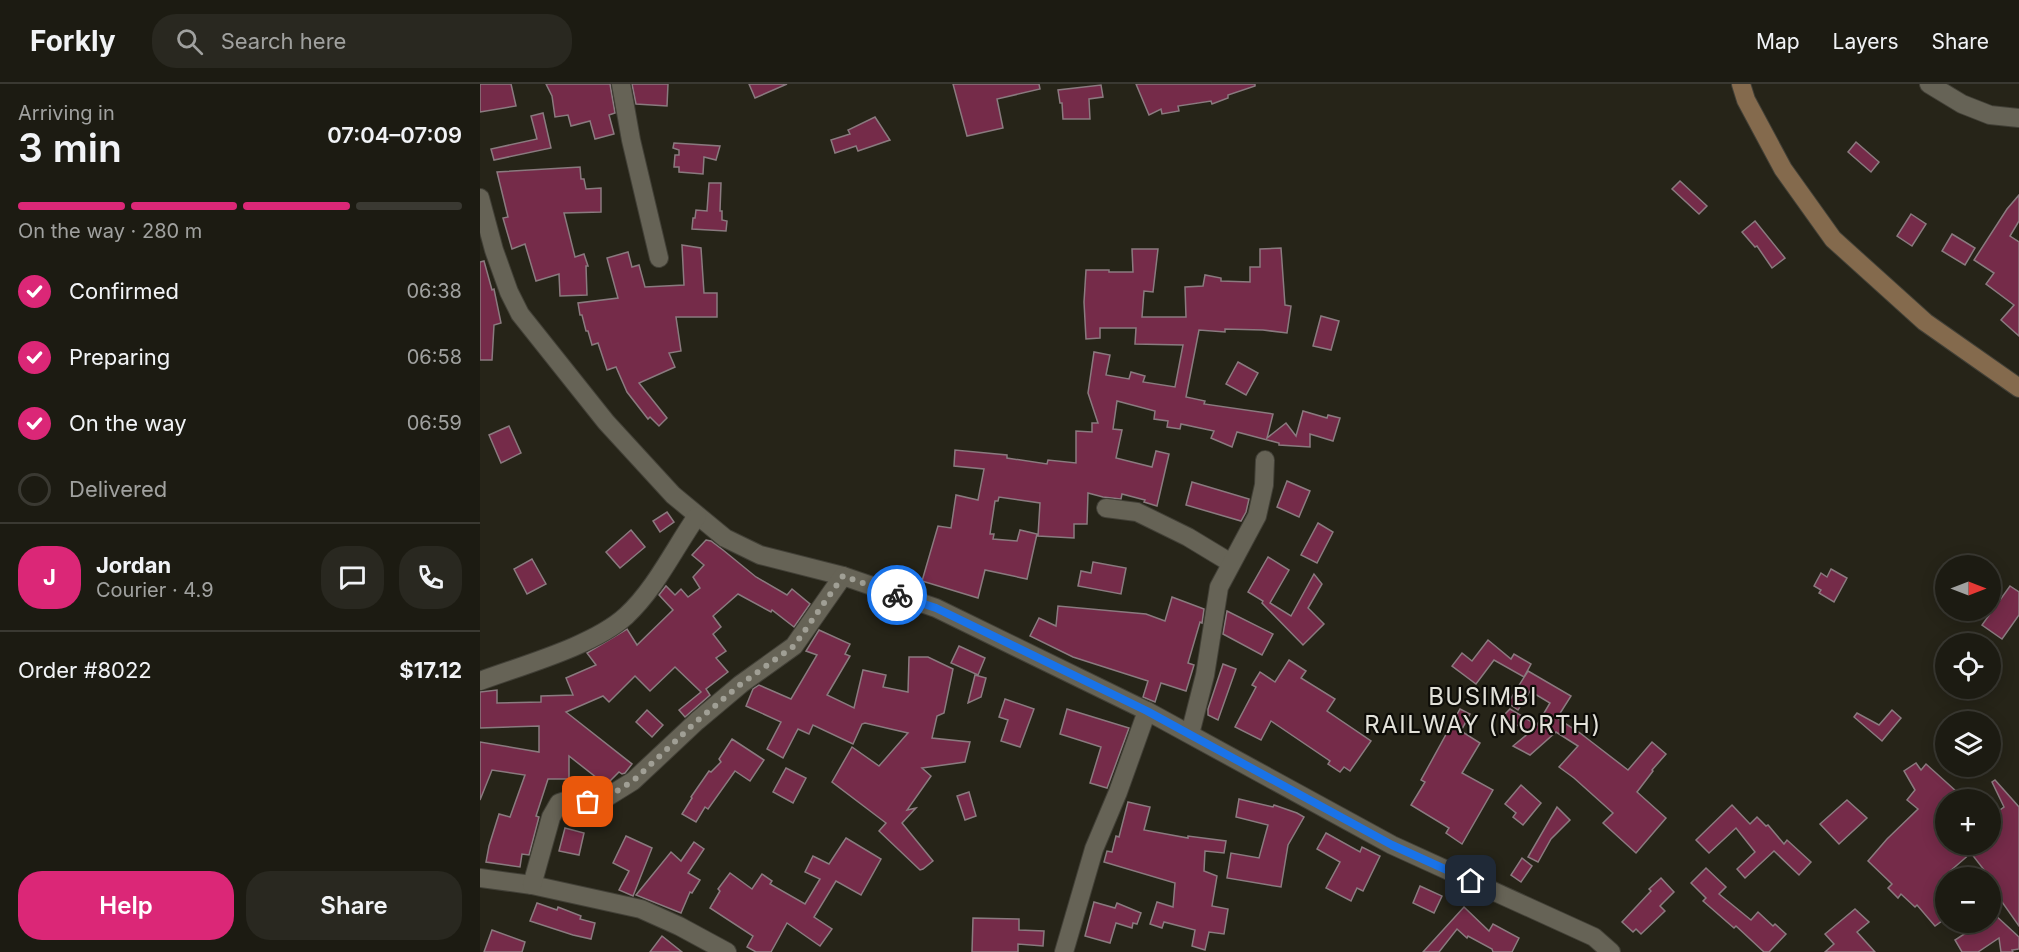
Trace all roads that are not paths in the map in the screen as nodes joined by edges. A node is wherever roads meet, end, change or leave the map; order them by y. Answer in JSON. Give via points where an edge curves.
{"nodes":[{"id":1,"x":621,"y":84,"type":"edge"},
{"id":2,"x":1741,"y":84,"type":"edge"},
{"id":3,"x":1929,"y":84,"type":"edge"},
{"id":4,"x":2019,"y":118,"type":"edge"},
{"id":5,"x":480,"y":198,"type":"edge"},
{"id":6,"x":659,"y":258,"type":"dead end"},
{"id":7,"x":2019,"y":388,"type":"edge"},
{"id":8,"x":1265,"y":460,"type":"dead end"},
{"id":9,"x":1106,"y":508,"type":"dead end"},
{"id":10,"x":697,"y":516,"type":"junction"},
{"id":11,"x":1232,"y":563,"type":"junction"},
{"id":12,"x":843,"y":576,"type":"junction"},
{"id":13,"x":480,"y":681,"type":"edge"},
{"id":14,"x":1147,"y":711,"type":"junction"},
{"id":15,"x":1190,"y":734,"type":"junction"},
{"id":16,"x":480,"y":878,"type":"edge"},
{"id":17,"x":532,"y":885,"type":"junction"},
{"id":18,"x":727,"y":952,"type":"edge"},
{"id":19,"x":1064,"y":952,"type":"edge"},
{"id":20,"x":1611,"y":952,"type":"edge"}],
"edges":[{"from":1,"to":6,"type":"street"},
{"from":2,"to":7,"type":"main road","via":[[1783,169],[1833,239],[1925,322]]},
{"from":3,"to":4,"type":"street","via":[[1990,115]]},
{"from":5,"to":10,"type":"street","via":[[494,250],[520,314],[606,422],[672,495]]},
{"from":8,"to":11,"type":"street","via":[[1257,516]]},
{"from":9,"to":11,"type":"street","via":[[1137,512]]},
{"from":10,"to":12,"type":"street","via":[[725,538],[760,555]]},
{"from":10,"to":13,"type":"street","via":[[658,577],[626,616],[599,635]]},
{"from":11,"to":15,"type":"street","via":[[1219,587],[1205,675]]},
{"from":12,"to":14,"type":"street","via":[[936,608]]},
{"from":12,"to":17,"type":"street","via":[[794,646],[741,684],[633,781],[604,799],[560,803],[551,818]]},
{"from":14,"to":15,"type":"street"},
{"from":14,"to":19,"type":"street","via":[[1094,849]]},
{"from":15,"to":20,"type":"street","via":[[1392,845],[1594,937]]},
{"from":16,"to":17,"type":"street"},
{"from":17,"to":18,"type":"street","via":[[642,909]]}]}
